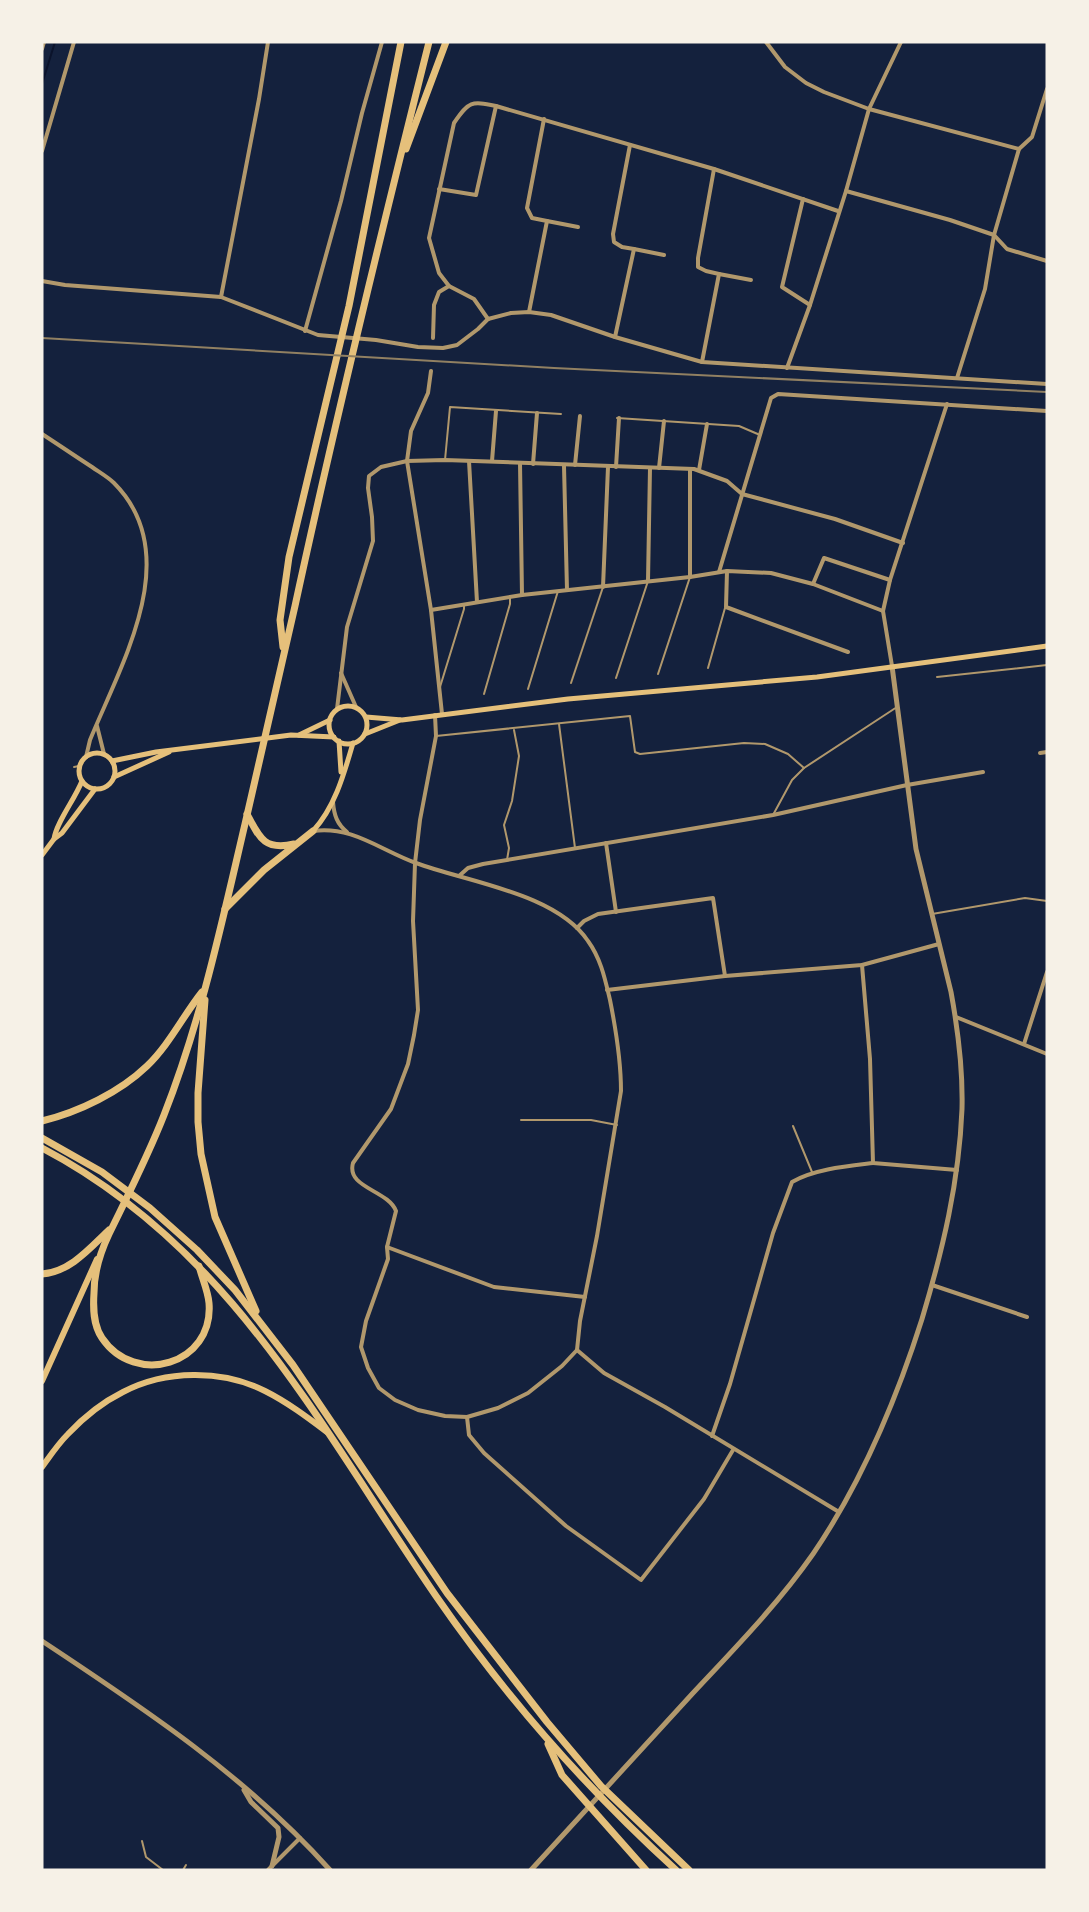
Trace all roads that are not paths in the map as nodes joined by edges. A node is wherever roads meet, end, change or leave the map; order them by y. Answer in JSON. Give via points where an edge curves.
{"nodes":[{"id":1,"x":44,"y":42,"type":"edge"},
{"id":2,"x":74,"y":42,"type":"edge"},
{"id":3,"x":268,"y":42,"type":"edge"},
{"id":4,"x":382,"y":42,"type":"edge"},
{"id":5,"x":400,"y":42,"type":"edge"},
{"id":6,"x":429,"y":42,"type":"edge"},
{"id":7,"x":446,"y":42,"type":"edge"},
{"id":8,"x":766,"y":42,"type":"edge"},
{"id":9,"x":901,"y":42,"type":"edge"},
{"id":10,"x":42,"y":49,"type":"edge"},
{"id":11,"x":1047,"y":89,"type":"edge"},
{"id":12,"x":1045,"y":103,"type":"edge"},
{"id":13,"x":496,"y":106,"type":"junction"},
{"id":14,"x":869,"y":109,"type":"junction"},
{"id":15,"x":544,"y":119,"type":"junction"},
{"id":16,"x":630,"y":145,"type":"junction"},
{"id":17,"x":1019,"y":150,"type":"junction"},
{"id":18,"x":42,"y":151,"type":"edge"},
{"id":19,"x":714,"y":169,"type":"junction"},
{"id":20,"x":394,"y":179,"type":"junction"},
{"id":21,"x":439,"y":189,"type":"junction"},
{"id":22,"x":846,"y":191,"type":"junction"},
{"id":23,"x":803,"y":199,"type":"junction"},
{"id":24,"x":838,"y":211,"type":"junction"},
{"id":25,"x":547,"y":221,"type":"junction"},
{"id":26,"x":578,"y":227,"type":"dead end"},
{"id":27,"x":994,"y":235,"type":"junction"},
{"id":28,"x":634,"y":249,"type":"junction"},
{"id":29,"x":664,"y":255,"type":"dead end"},
{"id":30,"x":1047,"y":261,"type":"edge"},
{"id":31,"x":719,"y":274,"type":"junction"},
{"id":32,"x":751,"y":280,"type":"dead end"},
{"id":33,"x":42,"y":281,"type":"edge"},
{"id":34,"x":449,"y":286,"type":"junction"},
{"id":35,"x":221,"y":297,"type":"junction"},
{"id":36,"x":810,"y":305,"type":"junction"},
{"id":37,"x":529,"y":312,"type":"junction"},
{"id":38,"x":488,"y":319,"type":"junction"},
{"id":39,"x":304,"y":331,"type":"junction"},
{"id":40,"x":615,"y":337,"type":"junction"},
{"id":41,"x":433,"y":338,"type":"dead end"},
{"id":42,"x":702,"y":362,"type":"junction"},
{"id":43,"x":787,"y":368,"type":"junction"},
{"id":44,"x":431,"y":371,"type":"dead end"},
{"id":45,"x":957,"y":378,"type":"junction"},
{"id":46,"x":1047,"y":384,"type":"edge"},
{"id":47,"x":947,"y":404,"type":"junction"},
{"id":48,"x":496,"y":411,"type":"junction"},
{"id":49,"x":1047,"y":411,"type":"edge"},
{"id":50,"x":537,"y":413,"type":"junction"},
{"id":51,"x":561,"y":414,"type":"dead end"},
{"id":52,"x":580,"y":416,"type":"dead end"},
{"id":53,"x":618,"y":418,"type":"joint"},
{"id":54,"x":664,"y":421,"type":"junction"},
{"id":55,"x":707,"y":424,"type":"junction"},
{"id":56,"x":42,"y":434,"type":"edge"},
{"id":57,"x":760,"y":435,"type":"junction"},
{"id":58,"x":445,"y":460,"type":"junction"},
{"id":59,"x":407,"y":461,"type":"junction"},
{"id":60,"x":469,"y":461,"type":"junction"},
{"id":61,"x":492,"y":461,"type":"junction"},
{"id":62,"x":520,"y":463,"type":"junction"},
{"id":63,"x":533,"y":464,"type":"junction"},
{"id":64,"x":575,"y":465,"type":"junction"},
{"id":65,"x":564,"y":466,"type":"junction"},
{"id":66,"x":608,"y":466,"type":"junction"},
{"id":67,"x":616,"y":467,"type":"junction"},
{"id":68,"x":650,"y":468,"type":"junction"},
{"id":69,"x":659,"y":468,"type":"junction"},
{"id":70,"x":690,"y":470,"type":"junction"},
{"id":71,"x":699,"y":470,"type":"junction"},
{"id":72,"x":742,"y":494,"type":"junction"},
{"id":73,"x":903,"y":543,"type":"junction"},
{"id":74,"x":727,"y":571,"type":"junction"},
{"id":75,"x":719,"y":572,"type":"junction"},
{"id":76,"x":690,"y":577,"type":"junction"},
{"id":77,"x":890,"y":580,"type":"junction"},
{"id":78,"x":648,"y":581,"type":"junction"},
{"id":79,"x":813,"y":584,"type":"junction"},
{"id":80,"x":603,"y":587,"type":"junction"},
{"id":81,"x":567,"y":590,"type":"junction"},
{"id":82,"x":726,"y":590,"type":"junction"},
{"id":83,"x":558,"y":591,"type":"junction"},
{"id":84,"x":522,"y":595,"type":"junction"},
{"id":85,"x":510,"y":598,"type":"junction"},
{"id":86,"x":477,"y":602,"type":"junction"},
{"id":87,"x":464,"y":604,"type":"junction"},
{"id":88,"x":431,"y":609,"type":"junction"},
{"id":89,"x":883,"y":611,"type":"junction"},
{"id":90,"x":1047,"y":646,"type":"edge"},
{"id":91,"x":848,"y":652,"type":"dead end"},
{"id":92,"x":284,"y":656,"type":"junction"},
{"id":93,"x":1047,"y":665,"type":"edge"},
{"id":94,"x":892,"y":666,"type":"junction"},
{"id":95,"x":708,"y":668,"type":"dead end"},
{"id":96,"x":340,"y":672,"type":"junction"},
{"id":97,"x":658,"y":674,"type":"dead end"},
{"id":98,"x":937,"y":677,"type":"dead end"},
{"id":99,"x":616,"y":678,"type":"dead end"},
{"id":100,"x":571,"y":684,"type":"dead end"},
{"id":101,"x":528,"y":689,"type":"dead end"},
{"id":102,"x":439,"y":690,"type":"junction"},
{"id":103,"x":484,"y":694,"type":"dead end"},
{"id":104,"x":897,"y":706,"type":"junction"},
{"id":105,"x":356,"y":707,"type":"junction"},
{"id":106,"x":337,"y":709,"type":"junction"},
{"id":107,"x":442,"y":714,"type":"junction"},
{"id":108,"x":435,"y":715,"type":"junction"},
{"id":109,"x":366,"y":717,"type":"junction"},
{"id":110,"x":330,"y":720,"type":"junction"},
{"id":111,"x":402,"y":720,"type":"junction"},
{"id":112,"x":559,"y":724,"type":"junction"},
{"id":113,"x":97,"y":725,"type":"junction"},
{"id":114,"x":514,"y":729,"type":"junction"},
{"id":115,"x":366,"y":734,"type":"junction"},
{"id":116,"x":298,"y":735,"type":"junction"},
{"id":117,"x":436,"y":736,"type":"junction"},
{"id":118,"x":336,"y":739,"type":"junction"},
{"id":119,"x":353,"y":743,"type":"junction"},
{"id":120,"x":171,"y":752,"type":"junction"},
{"id":121,"x":1047,"y":752,"type":"edge"},
{"id":122,"x":1040,"y":753,"type":"dead end"},
{"id":123,"x":104,"y":754,"type":"junction"},
{"id":124,"x":86,"y":757,"type":"junction"},
{"id":125,"x":112,"y":761,"type":"junction"},
{"id":126,"x":804,"y":768,"type":"junction"},
{"id":127,"x":983,"y":772,"type":"dead end"},
{"id":128,"x":342,"y":775,"type":"junction"},
{"id":129,"x":114,"y":777,"type":"junction"},
{"id":130,"x":82,"y":782,"type":"junction"},
{"id":131,"x":907,"y":785,"type":"junction"},
{"id":132,"x":95,"y":789,"type":"junction"},
{"id":133,"x":333,"y":801,"type":"junction"},
{"id":134,"x":247,"y":814,"type":"junction"},
{"id":135,"x":773,"y":815,"type":"junction"},
{"id":136,"x":313,"y":831,"type":"junction"},
{"id":137,"x":347,"y":833,"type":"junction"},
{"id":138,"x":54,"y":839,"type":"junction"},
{"id":139,"x":297,"y":843,"type":"junction"},
{"id":140,"x":606,"y":843,"type":"junction"},
{"id":141,"x":575,"y":848,"type":"junction"},
{"id":142,"x":42,"y":855,"type":"edge"},
{"id":143,"x":507,"y":860,"type":"junction"},
{"id":144,"x":415,"y":863,"type":"junction"},
{"id":145,"x":459,"y":876,"type":"junction"},
{"id":146,"x":1047,"y":901,"type":"edge"},
{"id":147,"x":225,"y":909,"type":"junction"},
{"id":148,"x":616,"y":912,"type":"junction"},
{"id":149,"x":932,"y":914,"type":"junction"},
{"id":150,"x":577,"y":928,"type":"junction"},
{"id":151,"x":939,"y":944,"type":"junction"},
{"id":152,"x":862,"y":964,"type":"junction"},
{"id":153,"x":1047,"y":972,"type":"edge"},
{"id":154,"x":725,"y":976,"type":"junction"},
{"id":155,"x":206,"y":988,"type":"junction"},
{"id":156,"x":607,"y":990,"type":"junction"},
{"id":157,"x":956,"y":1017,"type":"junction"},
{"id":158,"x":1024,"y":1044,"type":"junction"},
{"id":159,"x":1047,"y":1054,"type":"edge"},
{"id":160,"x":521,"y":1120,"type":"dead end"},
{"id":161,"x":42,"y":1121,"type":"edge"},
{"id":162,"x":616,"y":1125,"type":"junction"},
{"id":163,"x":793,"y":1126,"type":"dead end"},
{"id":164,"x":42,"y":1137,"type":"edge"},
{"id":165,"x":42,"y":1148,"type":"edge"},
{"id":166,"x":56,"y":1155,"type":"junction"},
{"id":167,"x":42,"y":1156,"type":"edge"},
{"id":168,"x":873,"y":1163,"type":"junction"},
{"id":169,"x":957,"y":1170,"type":"junction"},
{"id":170,"x":813,"y":1175,"type":"junction"},
{"id":171,"x":113,"y":1226,"type":"junction"},
{"id":172,"x":387,"y":1247,"type":"junction"},
{"id":173,"x":101,"y":1251,"type":"junction"},
{"id":174,"x":199,"y":1266,"type":"junction"},
{"id":175,"x":42,"y":1275,"type":"edge"},
{"id":176,"x":932,"y":1285,"type":"junction"},
{"id":177,"x":585,"y":1297,"type":"junction"},
{"id":178,"x":1028,"y":1317,"type":"dead end"},
{"id":179,"x":259,"y":1319,"type":"junction"},
{"id":180,"x":577,"y":1350,"type":"junction"},
{"id":181,"x":42,"y":1381,"type":"edge"},
{"id":182,"x":467,"y":1417,"type":"junction"},
{"id":183,"x":330,"y":1435,"type":"junction"},
{"id":184,"x":712,"y":1436,"type":"junction"},
{"id":185,"x":733,"y":1450,"type":"junction"},
{"id":186,"x":42,"y":1467,"type":"edge"},
{"id":187,"x":840,"y":1512,"type":"junction"},
{"id":188,"x":42,"y":1641,"type":"edge"},
{"id":189,"x":544,"y":1737,"type":"junction"},
{"id":190,"x":242,"y":1786,"type":"junction"},
{"id":191,"x":301,"y":1837,"type":"junction"},
{"id":192,"x":142,"y":1841,"type":"dead end"},
{"id":193,"x":186,"y":1865,"type":"dead end"},
{"id":194,"x":270,"y":1868,"type":"edge"},
{"id":195,"x":163,"y":1870,"type":"edge"},
{"id":196,"x":183,"y":1870,"type":"edge"},
{"id":197,"x":330,"y":1870,"type":"edge"},
{"id":198,"x":531,"y":1870,"type":"edge"},
{"id":199,"x":646,"y":1870,"type":"edge"},
{"id":200,"x":676,"y":1870,"type":"edge"},
{"id":201,"x":689,"y":1870,"type":"edge"}],
"edges":[{"from":1,"to":10,"type":"street"},
{"from":2,"to":18,"type":"street"},
{"from":3,"to":35,"type":"street"},
{"from":4,"to":39,"type":"street"},
{"from":5,"to":92,"type":"highway","via":[[349,306],[289,557],[280,620]]},
{"from":6,"to":20,"type":"highway"},
{"from":7,"to":20,"type":"highway"},
{"from":8,"to":14,"type":"street","via":[[785,67],[806,83]]},
{"from":9,"to":14,"type":"street"},
{"from":11,"to":12,"type":"street"},
{"from":12,"to":17,"type":"street","via":[[1032,137]]},
{"from":13,"to":15,"type":"street"},
{"from":13,"to":21,"type":"street","via":[[476,102],[464,109],[454,123]]},
{"from":13,"to":21,"type":"street","via":[[476,195]]},
{"from":14,"to":17,"type":"street"},
{"from":14,"to":22,"type":"street"},
{"from":15,"to":16,"type":"street"},
{"from":15,"to":25,"type":"street","via":[[527,208],[532,218]]},
{"from":16,"to":19,"type":"street"},
{"from":16,"to":28,"type":"street","via":[[613,234],[614,242]]},
{"from":17,"to":27,"type":"street"},
{"from":19,"to":23,"type":"street"},
{"from":19,"to":31,"type":"street","via":[[698,267]]},
{"from":20,"to":92,"type":"highway"},
{"from":21,"to":34,"type":"street","via":[[429,238],[439,273]]},
{"from":22,"to":24,"type":"street"},
{"from":22,"to":27,"type":"street"},
{"from":23,"to":24,"type":"street"},
{"from":23,"to":36,"type":"street","via":[[782,287]]},
{"from":24,"to":36,"type":"street"},
{"from":25,"to":26,"type":"street"},
{"from":25,"to":37,"type":"street"},
{"from":27,"to":30,"type":"street","via":[[1007,249]]},
{"from":27,"to":45,"type":"street","via":[[985,289]]},
{"from":28,"to":29,"type":"street"},
{"from":28,"to":40,"type":"street"},
{"from":31,"to":32,"type":"street"},
{"from":31,"to":42,"type":"street"},
{"from":33,"to":35,"type":"street"},
{"from":34,"to":38,"type":"street","via":[[474,299]]},
{"from":34,"to":41,"type":"street","via":[[439,292],[434,305]]},
{"from":35,"to":39,"type":"street"},
{"from":36,"to":43,"type":"street"},
{"from":37,"to":38,"type":"street"},
{"from":37,"to":40,"type":"street","via":[[551,315]]},
{"from":38,"to":39,"type":"street","via":[[457,345],[443,348]]},
{"from":40,"to":42,"type":"street"},
{"from":42,"to":43,"type":"street"},
{"from":43,"to":45,"type":"street"},
{"from":44,"to":59,"type":"street","via":[[428,393],[411,431]]},
{"from":45,"to":46,"type":"street"},
{"from":47,"to":49,"type":"street"},
{"from":47,"to":57,"type":"street","via":[[778,394],[771,398]]},
{"from":47,"to":73,"type":"street"},
{"from":48,"to":50,"type":"lane"},
{"from":48,"to":58,"type":"lane","via":[[450,407]]},
{"from":48,"to":61,"type":"street"},
{"from":50,"to":51,"type":"lane"},
{"from":50,"to":63,"type":"street"},
{"from":52,"to":64,"type":"street"},
{"from":53,"to":54,"type":"lane"},
{"from":53,"to":67,"type":"street"},
{"from":54,"to":55,"type":"lane"},
{"from":54,"to":69,"type":"street"},
{"from":55,"to":57,"type":"lane","via":[[739,426]]},
{"from":55,"to":71,"type":"street"},
{"from":56,"to":113,"type":"street","via":[[113,482],[126,497],[144,533],[147,580],[138,621]]},
{"from":57,"to":72,"type":"street"},
{"from":58,"to":59,"type":"street"},
{"from":58,"to":60,"type":"street"},
{"from":59,"to":88,"type":"street"},
{"from":59,"to":96,"type":"street","via":[[381,466],[369,476],[373,541],[347,627]]},
{"from":60,"to":61,"type":"street"},
{"from":60,"to":86,"type":"street"},
{"from":61,"to":62,"type":"street"},
{"from":62,"to":63,"type":"street"},
{"from":62,"to":84,"type":"street"},
{"from":63,"to":65,"type":"street"},
{"from":64,"to":65,"type":"street"},
{"from":64,"to":66,"type":"street"},
{"from":65,"to":81,"type":"street"},
{"from":66,"to":67,"type":"street"},
{"from":66,"to":80,"type":"street"},
{"from":67,"to":68,"type":"street"},
{"from":68,"to":69,"type":"street"},
{"from":68,"to":78,"type":"street"},
{"from":69,"to":70,"type":"street"},
{"from":70,"to":71,"type":"street"},
{"from":70,"to":76,"type":"street"},
{"from":71,"to":72,"type":"street","via":[[727,481]]},
{"from":72,"to":73,"type":"street","via":[[835,519]]},
{"from":72,"to":75,"type":"street"},
{"from":73,"to":77,"type":"street"},
{"from":74,"to":75,"type":"street"},
{"from":74,"to":79,"type":"street","via":[[771,573]]},
{"from":74,"to":82,"type":"street"},
{"from":75,"to":76,"type":"street"},
{"from":76,"to":78,"type":"street"},
{"from":76,"to":97,"type":"lane"},
{"from":77,"to":79,"type":"street","via":[[824,558]]},
{"from":77,"to":89,"type":"street"},
{"from":78,"to":80,"type":"street"},
{"from":78,"to":99,"type":"lane"},
{"from":79,"to":89,"type":"street"},
{"from":80,"to":81,"type":"street"},
{"from":80,"to":100,"type":"lane"},
{"from":81,"to":83,"type":"street"},
{"from":82,"to":91,"type":"street","via":[[726,606]]},
{"from":82,"to":95,"type":"lane","via":[[725,612]]},
{"from":83,"to":84,"type":"street"},
{"from":83,"to":101,"type":"lane"},
{"from":84,"to":85,"type":"street"},
{"from":85,"to":86,"type":"street"},
{"from":85,"to":103,"type":"lane"},
{"from":86,"to":87,"type":"street"},
{"from":87,"to":88,"type":"street"},
{"from":87,"to":102,"type":"lane"},
{"from":88,"to":102,"type":"street"},
{"from":89,"to":94,"type":"street"},
{"from":90,"to":94,"type":"main road"},
{"from":92,"to":134,"type":"highway"},
{"from":93,"to":98,"type":"lane"},
{"from":94,"to":104,"type":"street"},
{"from":94,"to":107,"type":"main road"},
{"from":96,"to":105,"type":"street"},
{"from":96,"to":106,"type":"street"},
{"from":102,"to":107,"type":"street"},
{"from":104,"to":126,"type":"lane"},
{"from":104,"to":131,"type":"street"},
{"from":105,"to":106,"type":"main road"},
{"from":105,"to":109,"type":"main road"},
{"from":106,"to":110,"type":"main road"},
{"from":107,"to":108,"type":"main road"},
{"from":108,"to":111,"type":"main road"},
{"from":108,"to":117,"type":"street"},
{"from":109,"to":111,"type":"main road"},
{"from":109,"to":115,"type":"main road"},
{"from":110,"to":116,"type":"main road"},
{"from":110,"to":118,"type":"main road"},
{"from":111,"to":115,"type":"main road"},
{"from":112,"to":114,"type":"lane"},
{"from":112,"to":126,"type":"lane","via":[[630,716],[635,752],[640,754],[765,744],[788,754]]},
{"from":112,"to":141,"type":"lane"},
{"from":113,"to":123,"type":"street"},
{"from":113,"to":124,"type":"street"},
{"from":114,"to":117,"type":"lane"},
{"from":114,"to":143,"type":"lane","via":[[519,756],[504,825],[509,848]]},
{"from":115,"to":119,"type":"main road"},
{"from":116,"to":118,"type":"main road"},
{"from":116,"to":120,"type":"main road"},
{"from":117,"to":144,"type":"street"},
{"from":118,"to":119,"type":"main road"},
{"from":118,"to":128,"type":"main road"},
{"from":119,"to":128,"type":"main road"},
{"from":120,"to":125,"type":"main road"},
{"from":120,"to":129,"type":"main road"},
{"from":121,"to":122,"type":"street"},
{"from":123,"to":124,"type":"main road"},
{"from":123,"to":125,"type":"main road"},
{"from":124,"to":130,"type":"main road","via":[[77,766]]},
{"from":125,"to":129,"type":"main road"},
{"from":126,"to":135,"type":"lane","via":[[792,780]]},
{"from":127,"to":131,"type":"street"},
{"from":128,"to":133,"type":"main road"},
{"from":129,"to":132,"type":"main road","via":[[106,786]]},
{"from":130,"to":132,"type":"main road"},
{"from":130,"to":138,"type":"main road"},
{"from":131,"to":135,"type":"street"},
{"from":131,"to":149,"type":"street","via":[[916,849]]},
{"from":132,"to":138,"type":"main road"},
{"from":133,"to":136,"type":"main road"},
{"from":133,"to":137,"type":"street","via":[[335,817]]},
{"from":134,"to":139,"type":"highway","via":[[266,843]]},
{"from":134,"to":147,"type":"highway"},
{"from":135,"to":140,"type":"street"},
{"from":136,"to":137,"type":"street"},
{"from":136,"to":139,"type":"highway"},
{"from":137,"to":144,"type":"street"},
{"from":138,"to":142,"type":"main road"},
{"from":139,"to":147,"type":"highway"},
{"from":140,"to":141,"type":"street"},
{"from":140,"to":148,"type":"street"},
{"from":141,"to":143,"type":"street"},
{"from":143,"to":145,"type":"street","via":[[468,868]]},
{"from":144,"to":145,"type":"street"},
{"from":144,"to":172,"type":"street","via":[[413,921],[418,1010],[408,1064],[391,1109],[351,1171],[353,1178],[395,1208]]},
{"from":145,"to":150,"type":"street","via":[[528,898],[554,910]]},
{"from":146,"to":149,"type":"lane","via":[[1025,898]]},
{"from":147,"to":155,"type":"highway"},
{"from":148,"to":150,"type":"street","via":[[590,917]]},
{"from":148,"to":154,"type":"street","via":[[713,898]]},
{"from":149,"to":151,"type":"street"},
{"from":150,"to":156,"type":"street","via":[[588,939],[600,963]]},
{"from":151,"to":152,"type":"street"},
{"from":151,"to":157,"type":"street"},
{"from":152,"to":154,"type":"street"},
{"from":152,"to":168,"type":"street"},
{"from":153,"to":158,"type":"street"},
{"from":154,"to":156,"type":"street"},
{"from":155,"to":161,"type":"highway","via":[[166,1044],[129,1082]]},
{"from":155,"to":171,"type":"highway","via":[[164,1115]]},
{"from":155,"to":179,"type":"highway","via":[[198,1093],[201,1154],[215,1217]]},
{"from":156,"to":162,"type":"street","via":[[621,1074]]},
{"from":157,"to":158,"type":"street"},
{"from":157,"to":169,"type":"street","via":[[962,1108]]},
{"from":158,"to":159,"type":"street"},
{"from":160,"to":162,"type":"lane","via":[[591,1120]]},
{"from":162,"to":177,"type":"street"},
{"from":163,"to":170,"type":"lane"},
{"from":164,"to":179,"type":"highway","via":[[102,1172],[150,1208],[197,1250]]},
{"from":165,"to":166,"type":"highway"},
{"from":166,"to":167,"type":"highway"},
{"from":166,"to":174,"type":"highway","via":[[149,1219]]},
{"from":168,"to":169,"type":"street"},
{"from":168,"to":170,"type":"street"},
{"from":169,"to":176,"type":"street","via":[[948,1230]]},
{"from":170,"to":184,"type":"street","via":[[799,1178],[789,1186]]},
{"from":171,"to":173,"type":"highway"},
{"from":171,"to":175,"type":"highway","via":[[80,1258],[61,1270]]},
{"from":172,"to":177,"type":"street","via":[[494,1287]]},
{"from":172,"to":182,"type":"street","via":[[388,1259],[366,1320],[361,1347],[368,1368],[379,1388],[394,1400],[418,1410]]},
{"from":173,"to":174,"type":"highway","via":[[93,1314],[101,1337],[118,1355],[136,1364],[163,1365],[187,1355],[200,1341],[209,1304]]},
{"from":173,"to":181,"type":"main road"},
{"from":174,"to":183,"type":"highway","via":[[253,1327]]},
{"from":176,"to":178,"type":"street"},
{"from":176,"to":187,"type":"street","via":[[898,1391]]},
{"from":177,"to":180,"type":"street"},
{"from":179,"to":201,"type":"highway","via":[[447,1593],[547,1722],[601,1786]]},
{"from":180,"to":182,"type":"street","via":[[528,1393]]},
{"from":180,"to":184,"type":"street","via":[[604,1373]]},
{"from":182,"to":185,"type":"street","via":[[469,1435],[484,1453],[566,1526],[641,1580],[704,1499]]},
{"from":183,"to":186,"type":"main road","via":[[264,1390],[203,1375],[175,1376],[122,1392],[95,1410],[67,1435]]},
{"from":183,"to":189,"type":"highway","via":[[448,1613]]},
{"from":184,"to":185,"type":"street"},
{"from":185,"to":187,"type":"street"},
{"from":187,"to":198,"type":"street","via":[[772,1606]]},
{"from":188,"to":190,"type":"street","via":[[192,1744]]},
{"from":189,"to":199,"type":"highway","via":[[562,1775]]},
{"from":189,"to":200,"type":"highway"},
{"from":190,"to":191,"type":"street"},
{"from":190,"to":194,"type":"street","via":[[251,1802],[278,1828]]},
{"from":191,"to":194,"type":"street"},
{"from":191,"to":197,"type":"street"},
{"from":192,"to":195,"type":"lane","via":[[146,1857]]},
{"from":193,"to":196,"type":"lane"}]}
